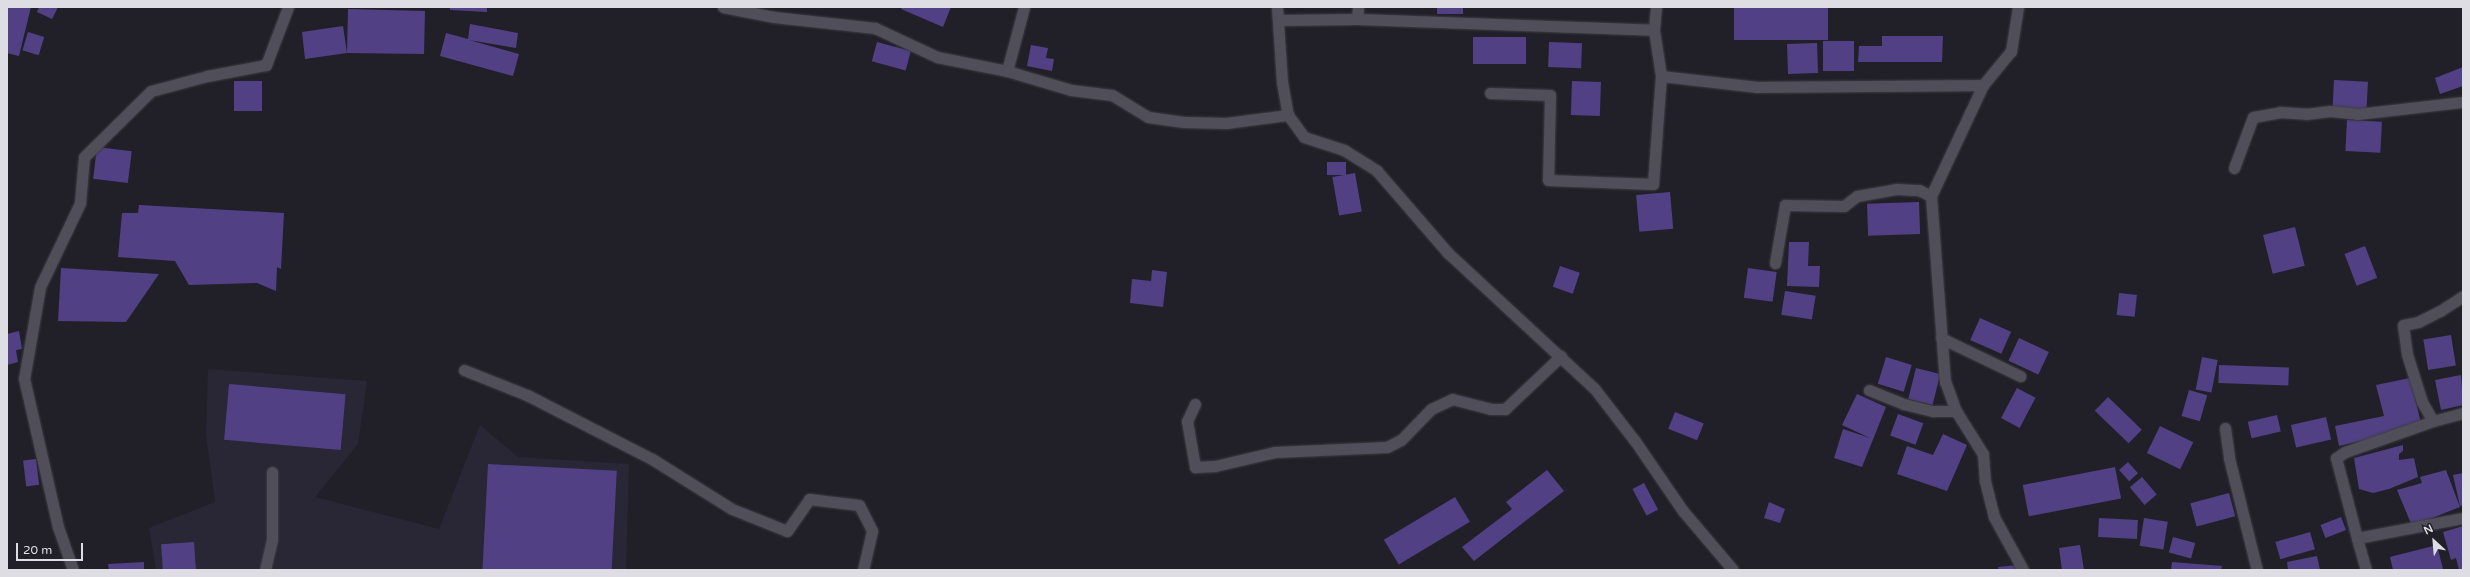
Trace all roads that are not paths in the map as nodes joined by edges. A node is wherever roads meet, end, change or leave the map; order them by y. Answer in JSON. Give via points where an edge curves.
{"nodes":[{"id":1,"x":288,"y":7,"type":"edge"},
{"id":2,"x":723,"y":7,"type":"edge"},
{"id":3,"x":1024,"y":7,"type":"edge"},
{"id":4,"x":1276,"y":7,"type":"edge"},
{"id":5,"x":1358,"y":7,"type":"edge"},
{"id":6,"x":1656,"y":7,"type":"edge"},
{"id":7,"x":2018,"y":7,"type":"edge"},
{"id":8,"x":1357,"y":19,"type":"junction"},
{"id":9,"x":1278,"y":20,"type":"junction"},
{"id":10,"x":1654,"y":30,"type":"junction"},
{"id":11,"x":1007,"y":72,"type":"junction"},
{"id":12,"x":1661,"y":76,"type":"junction"},
{"id":13,"x":1982,"y":85,"type":"junction"},
{"id":14,"x":1490,"y":93,"type":"dead end"},
{"id":15,"x":2463,"y":102,"type":"edge"},
{"id":16,"x":1288,"y":115,"type":"junction"},
{"id":17,"x":2234,"y":168,"type":"dead end"},
{"id":18,"x":1931,"y":196,"type":"junction"},
{"id":19,"x":1775,"y":263,"type":"dead end"},
{"id":20,"x":2463,"y":296,"type":"edge"},
{"id":21,"x":1941,"y":338,"type":"junction"},
{"id":22,"x":1561,"y":356,"type":"junction"},
{"id":23,"x":464,"y":370,"type":"dead end"},
{"id":24,"x":2020,"y":376,"type":"dead end"},
{"id":25,"x":1869,"y":390,"type":"dead end"},
{"id":26,"x":1195,"y":404,"type":"dead end"},
{"id":27,"x":1956,"y":412,"type":"junction"},
{"id":28,"x":2463,"y":413,"type":"edge"},
{"id":29,"x":2433,"y":421,"type":"junction"},
{"id":30,"x":2225,"y":428,"type":"dead end"},
{"id":31,"x":272,"y":472,"type":"dead end"},
{"id":32,"x":2463,"y":518,"type":"edge"},
{"id":33,"x":2357,"y":538,"type":"junction"},
{"id":34,"x":73,"y":570,"type":"edge"},
{"id":35,"x":265,"y":570,"type":"edge"},
{"id":36,"x":863,"y":570,"type":"edge"},
{"id":37,"x":1733,"y":570,"type":"edge"},
{"id":38,"x":2023,"y":570,"type":"edge"},
{"id":39,"x":2257,"y":570,"type":"edge"},
{"id":40,"x":2366,"y":570,"type":"edge"}],
"edges":[{"from":1,"to":34,"type":"street","via":[[266,64],[151,91],[84,157],[80,203],[40,287],[24,379],[58,527]]},
{"from":2,"to":11,"type":"street","via":[[774,17],[875,28],[937,57]]},
{"from":3,"to":11,"type":"street"},
{"from":4,"to":9,"type":"street"},
{"from":5,"to":8,"type":"street"},
{"from":6,"to":10,"type":"street"},
{"from":7,"to":13,"type":"street","via":[[2011,51]]},
{"from":8,"to":9,"type":"street"},
{"from":8,"to":10,"type":"street"},
{"from":9,"to":16,"type":"street","via":[[1282,82]]},
{"from":10,"to":12,"type":"street"},
{"from":11,"to":16,"type":"street","via":[[1071,90],[1112,95],[1148,117],[1184,122],[1226,123]]},
{"from":12,"to":13,"type":"street","via":[[1757,87]]},
{"from":12,"to":14,"type":"street","via":[[1653,184],[1548,180],[1550,96]]},
{"from":13,"to":18,"type":"street"},
{"from":15,"to":17,"type":"street","via":[[2357,114],[2330,111],[2306,114],[2280,112],[2253,117]]},
{"from":16,"to":22,"type":"street","via":[[1304,137],[1344,150],[1377,171],[1448,253]]},
{"from":18,"to":19,"type":"street","via":[[1920,190],[1897,189],[1856,196],[1844,206],[1785,205]]},
{"from":18,"to":21,"type":"street"},
{"from":20,"to":29,"type":"street","via":[[2418,322],[2403,325],[2407,354],[2422,402]]},
{"from":21,"to":24,"type":"street"},
{"from":21,"to":27,"type":"street","via":[[1944,381]]},
{"from":22,"to":26,"type":"street","via":[[1505,409],[1490,409],[1452,399],[1432,409],[1401,440],[1386,447],[1275,452],[1215,466],[1195,467],[1187,421]]},
{"from":22,"to":37,"type":"street","via":[[1594,388],[1635,441],[1683,511]]},
{"from":23,"to":36,"type":"street","via":[[527,395],[652,459],[732,509],[787,532],[809,499],[859,505],[872,531]]},
{"from":25,"to":27,"type":"street","via":[[1904,404],[1933,411]]},
{"from":27,"to":38,"type":"street","via":[[1983,454],[1985,481],[1994,517]]},
{"from":28,"to":29,"type":"street"},
{"from":29,"to":33,"type":"street","via":[[2344,452],[2336,458]]},
{"from":30,"to":39,"type":"street","via":[[2229,458]]},
{"from":31,"to":35,"type":"street","via":[[272,540]]},
{"from":32,"to":33,"type":"street"},
{"from":33,"to":40,"type":"street"}]}
